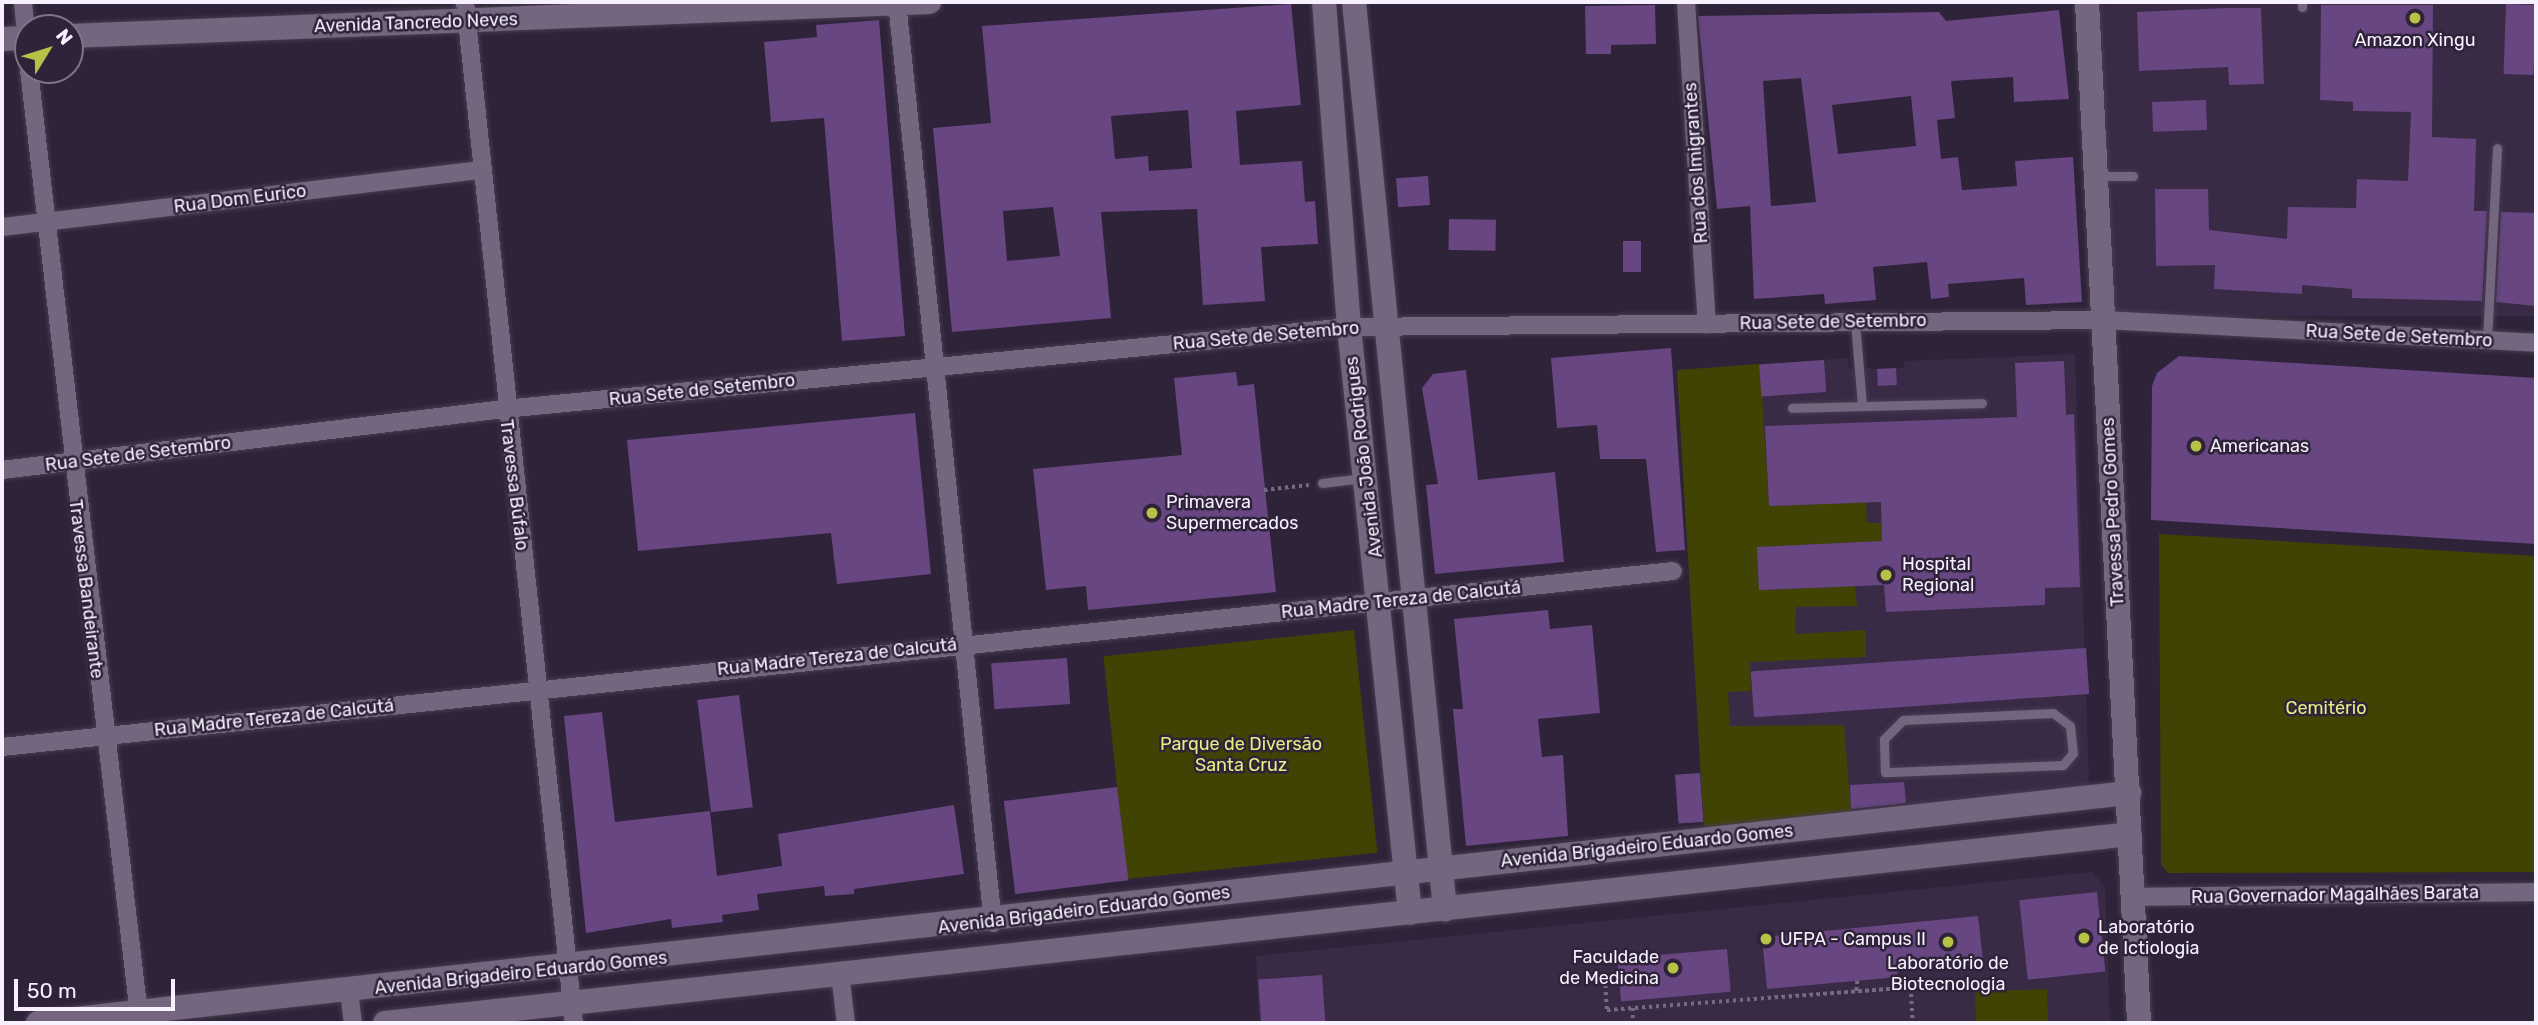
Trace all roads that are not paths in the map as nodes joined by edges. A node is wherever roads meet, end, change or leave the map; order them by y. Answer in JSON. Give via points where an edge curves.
{"nodes":[{"id":1,"x":929,"y":2,"type":"edge"},
{"id":2,"x":1324,"y":2,"type":"edge"},
{"id":3,"x":1354,"y":2,"type":"edge"},
{"id":4,"x":1686,"y":2,"type":"edge"},
{"id":5,"x":2087,"y":2,"type":"edge"},
{"id":6,"x":897,"y":3,"type":"edge"},
{"id":7,"x":465,"y":12,"type":"edge"},
{"id":8,"x":84,"y":35,"type":"edge"},
{"id":9,"x":31,"y":84,"type":"edge"},
{"id":10,"x":2497,"y":148,"type":"dead end"},
{"id":11,"x":478,"y":170,"type":"junction"},
{"id":12,"x":2096,"y":176,"type":"junction"},
{"id":13,"x":2133,"y":176,"type":"dead end"},
{"id":14,"x":46,"y":223,"type":"junction"},
{"id":15,"x":2,"y":227,"type":"edge"},
{"id":16,"x":2103,"y":320,"type":"junction"},
{"id":17,"x":1855,"y":322,"type":"junction"},
{"id":18,"x":1707,"y":324,"type":"junction"},
{"id":19,"x":1349,"y":327,"type":"junction"},
{"id":20,"x":1387,"y":327,"type":"junction"},
{"id":21,"x":2487,"y":341,"type":"junction"},
{"id":22,"x":2536,"y":343,"type":"edge"},
{"id":23,"x":934,"y":368,"type":"junction"},
{"id":24,"x":1982,"y":403,"type":"dead end"},
{"id":25,"x":1862,"y":407,"type":"junction"},
{"id":26,"x":1792,"y":408,"type":"dead end"},
{"id":27,"x":505,"y":409,"type":"junction"},
{"id":28,"x":70,"y":462,"type":"junction"},
{"id":29,"x":2,"y":470,"type":"edge"},
{"id":30,"x":1366,"y":478,"type":"junction"},
{"id":31,"x":1322,"y":483,"type":"road end"},
{"id":32,"x":1673,"y":571,"type":"dead end"},
{"id":33,"x":1414,"y":599,"type":"junction"},
{"id":34,"x":1381,"y":602,"type":"junction"},
{"id":35,"x":964,"y":643,"type":"junction"},
{"id":36,"x":539,"y":690,"type":"junction"},
{"id":37,"x":105,"y":737,"type":"junction"},
{"id":38,"x":2,"y":747,"type":"edge"},
{"id":39,"x":1885,"y":772,"type":"junction"},
{"id":40,"x":1886,"y":783,"type":"dead end"},
{"id":41,"x":2129,"y":793,"type":"junction"},
{"id":42,"x":1434,"y":802,"type":"junction"},
{"id":43,"x":1400,"y":803,"type":"junction"},
{"id":44,"x":2130,"y":834,"type":"junction"},
{"id":45,"x":1606,"y":851,"type":"junction"},
{"id":46,"x":1441,"y":868,"type":"junction"},
{"id":47,"x":1407,"y":872,"type":"junction"},
{"id":48,"x":1609,"y":891,"type":"junction"},
{"id":49,"x":2536,"y":892,"type":"edge"},
{"id":50,"x":2133,"y":897,"type":"junction"},
{"id":51,"x":1175,"y":898,"type":"junction"},
{"id":52,"x":1445,"y":909,"type":"junction"},
{"id":53,"x":1410,"y":913,"type":"junction"},
{"id":54,"x":993,"y":923,"type":"junction"},
{"id":55,"x":855,"y":938,"type":"junction"},
{"id":56,"x":1175,"y":938,"type":"junction"},
{"id":57,"x":568,"y":967,"type":"junction"},
{"id":58,"x":850,"y":973,"type":"junction"},
{"id":59,"x":490,"y":975,"type":"junction"},
{"id":60,"x":349,"y":991,"type":"junction"},
{"id":61,"x":495,"y":1009,"type":"junction"},
{"id":62,"x":573,"y":1012,"type":"edge"},
{"id":63,"x":139,"y":1018,"type":"edge"},
{"id":64,"x":38,"y":1023,"type":"edge"},
{"id":65,"x":353,"y":1023,"type":"edge"},
{"id":66,"x":385,"y":1023,"type":"edge"},
{"id":67,"x":846,"y":1023,"type":"edge"},
{"id":68,"x":2139,"y":1023,"type":"edge"}],
"edges":[{"from":1,"to":6,"type":"street","name":"Avenida Tancredo Neves"},
{"from":2,"to":19,"type":"street","name":"Avenida João Rodrigues"},
{"from":3,"to":20,"type":"street","name":"Avenida João Rodrigues"},
{"from":4,"to":18,"type":"street","name":"Rua dos Imigrantes"},
{"from":5,"to":12,"type":"street","name":"Travessa Pedro Gomes"},
{"from":6,"to":7,"type":"street","name":"Avenida Tancredo Neves"},
{"from":6,"to":23,"type":"street"},
{"from":7,"to":8,"type":"street","name":"Avenida Tancredo Neves"},
{"from":7,"to":11,"type":"street","name":"Travessa Búfalo"},
{"from":9,"to":14,"type":"street","name":"Travessa Bandeirante"},
{"from":10,"to":21,"type":"lane"},
{"from":11,"to":14,"type":"street","name":"Rua Dom Eurico"},
{"from":11,"to":27,"type":"street","name":"Travessa Búfalo"},
{"from":12,"to":13,"type":"lane"},
{"from":12,"to":16,"type":"street","name":"Travessa Pedro Gomes"},
{"from":14,"to":15,"type":"street","name":"Rua Dom Eurico"},
{"from":14,"to":28,"type":"street","name":"Travessa Bandeirante"},
{"from":16,"to":17,"type":"street","name":"Rua Sete de Setembro"},
{"from":16,"to":21,"type":"street","name":"Rua Sete de Setembro"},
{"from":16,"to":41,"type":"street","name":"Travessa Pedro Gomes"},
{"from":17,"to":18,"type":"street","name":"Rua Sete de Setembro"},
{"from":17,"to":25,"type":"lane"},
{"from":18,"to":20,"type":"street","name":"Rua Sete de Setembro"},
{"from":19,"to":20,"type":"street","name":"Rua Sete de Setembro"},
{"from":19,"to":23,"type":"street","name":"Rua Sete de Setembro"},
{"from":19,"to":30,"type":"street","name":"Avenida João Rodrigues"},
{"from":20,"to":33,"type":"street","name":"Avenida João Rodrigues"},
{"from":21,"to":22,"type":"street","name":"Rua Sete de Setembro"},
{"from":23,"to":27,"type":"street","name":"Rua Sete de Setembro"},
{"from":23,"to":35,"type":"street"},
{"from":24,"to":25,"type":"lane"},
{"from":25,"to":26,"type":"lane"},
{"from":27,"to":28,"type":"street","name":"Rua Sete de Setembro"},
{"from":27,"to":36,"type":"street","name":"Travessa Búfalo"},
{"from":28,"to":29,"type":"street","name":"Rua Sete de Setembro"},
{"from":28,"to":37,"type":"street","name":"Travessa Bandeirante"},
{"from":30,"to":31,"type":"lane"},
{"from":30,"to":34,"type":"street","name":"Avenida João Rodrigues"},
{"from":32,"to":33,"type":"street","name":"Rua Madre Tereza de Calcutá"},
{"from":33,"to":34,"type":"street","name":"Rua Madre Tereza de Calcutá"},
{"from":33,"to":42,"type":"street","name":"Avenida João Rodrigues"},
{"from":34,"to":35,"type":"street","name":"Rua Madre Tereza de Calcutá"},
{"from":34,"to":43,"type":"street","name":"Avenida João Rodrigues"},
{"from":35,"to":36,"type":"street","name":"Rua Madre Tereza de Calcutá"},
{"from":35,"to":54,"type":"street"},
{"from":36,"to":37,"type":"street","name":"Rua Madre Tereza de Calcutá"},
{"from":36,"to":57,"type":"street","name":"Travessa Búfalo"},
{"from":37,"to":38,"type":"street","name":"Rua Madre Tereza de Calcutá"},
{"from":37,"to":63,"type":"street","name":"Travessa Bandeirante"},
{"from":39,"to":39,"type":"lane","via":[[1884,739],[1903,720],[2053,713],[2070,726],[2073,753],[2063,765]]},
{"from":39,"to":40,"type":"lane"},
{"from":41,"to":44,"type":"street","name":"Travessa Pedro Gomes"},
{"from":41,"to":45,"type":"street","name":"Avenida Brigadeiro Eduardo Gomes","via":[[1888,813]]},
{"from":42,"to":43,"type":"street"},
{"from":42,"to":46,"type":"street","name":"Avenida João Rodrigues"},
{"from":43,"to":47,"type":"street","name":"Avenida João Rodrigues"},
{"from":44,"to":48,"type":"street","name":"Avenida Brigadeiro Eduardo Gomes"},
{"from":44,"to":50,"type":"street","name":"Travessa Pedro Gomes"},
{"from":45,"to":46,"type":"street","name":"Avenida Brigadeiro Eduardo Gomes"},
{"from":45,"to":48,"type":"street"},
{"from":46,"to":47,"type":"street","name":"Avenida Brigadeiro Eduardo Gomes"},
{"from":46,"to":52,"type":"street","name":"Avenida João Rodrigues"},
{"from":47,"to":51,"type":"street","name":"Avenida Brigadeiro Eduardo Gomes"},
{"from":47,"to":53,"type":"street","name":"Avenida João Rodrigues"},
{"from":48,"to":52,"type":"street","name":"Avenida Brigadeiro Eduardo Gomes"},
{"from":49,"to":50,"type":"street","name":"Rua Governador Magalhães Barata"},
{"from":50,"to":68,"type":"street","name":"Travessa Pedro Gomes"},
{"from":51,"to":54,"type":"street","name":"Avenida Brigadeiro Eduardo Gomes"},
{"from":51,"to":56,"type":"street"},
{"from":52,"to":53,"type":"street","name":"Avenida Brigadeiro Eduardo Gomes"},
{"from":53,"to":56,"type":"street","name":"Avenida Brigadeiro Eduardo Gomes"},
{"from":54,"to":55,"type":"street","name":"Avenida Brigadeiro Eduardo Gomes"},
{"from":55,"to":57,"type":"street","name":"Avenida Brigadeiro Eduardo Gomes"},
{"from":55,"to":58,"type":"street"},
{"from":56,"to":58,"type":"street","name":"Avenida Brigadeiro Eduardo Gomes"},
{"from":57,"to":59,"type":"street","name":"Avenida Brigadeiro Eduardo Gomes"},
{"from":57,"to":62,"type":"street","name":"Travessa Búfalo"},
{"from":58,"to":62,"type":"street","name":"Avenida Brigadeiro Eduardo Gomes"},
{"from":58,"to":67,"type":"street"},
{"from":59,"to":60,"type":"street","name":"Avenida Brigadeiro Eduardo Gomes"},
{"from":59,"to":61,"type":"street"},
{"from":60,"to":63,"type":"street","name":"Avenida Brigadeiro Eduardo Gomes"},
{"from":60,"to":65,"type":"street"},
{"from":61,"to":62,"type":"street","name":"Avenida Brigadeiro Eduardo Gomes"},
{"from":61,"to":66,"type":"street","name":"Avenida Brigadeiro Eduardo Gomes"},
{"from":63,"to":64,"type":"street","name":"Avenida Brigadeiro Eduardo Gomes"}]}
